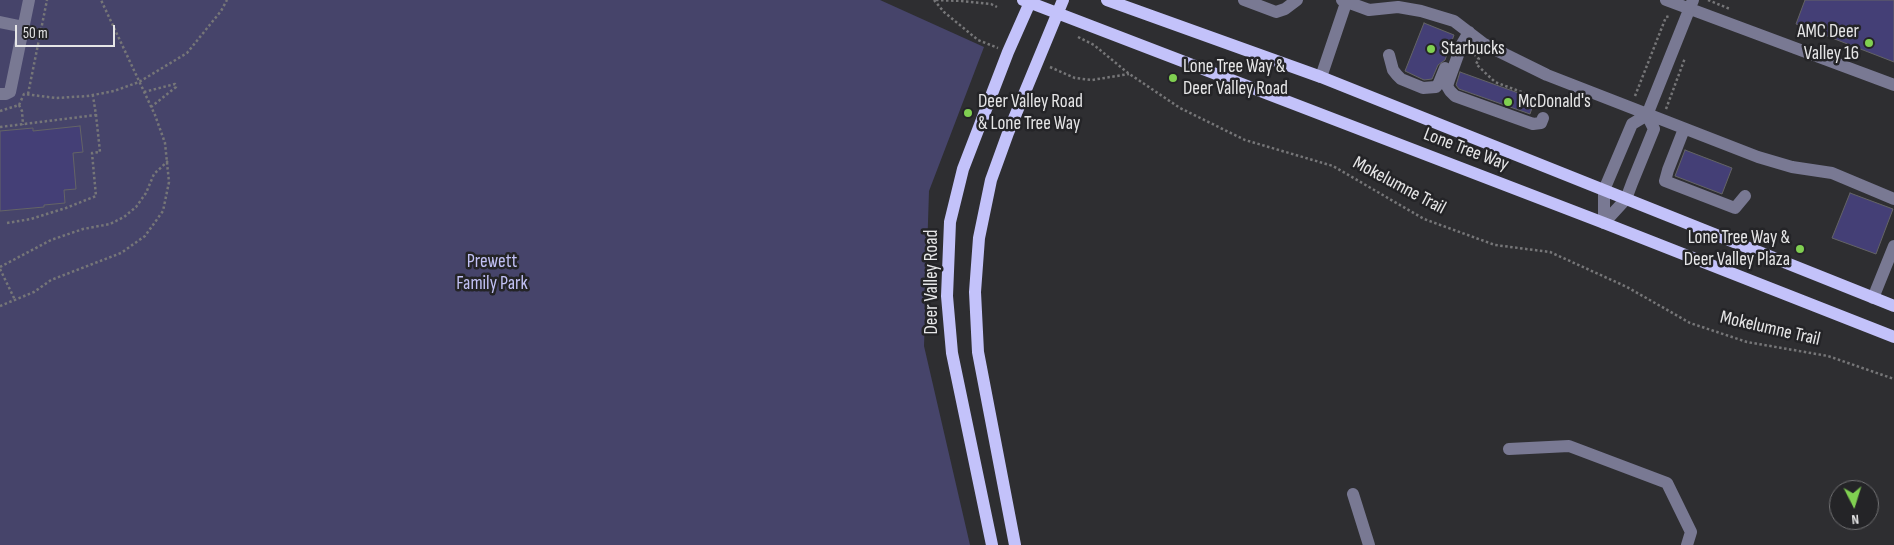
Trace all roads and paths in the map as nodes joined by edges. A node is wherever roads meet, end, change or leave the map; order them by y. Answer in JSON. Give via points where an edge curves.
{"nodes":[{"id":1,"x":29,"y":0,"type":"edge"},
{"id":2,"x":47,"y":0,"type":"edge"},
{"id":3,"x":100,"y":0,"type":"edge"},
{"id":4,"x":227,"y":0,"type":"edge"},
{"id":5,"x":935,"y":0,"type":"edge"},
{"id":6,"x":1063,"y":0,"type":"edge"},
{"id":7,"x":1107,"y":0,"type":"edge"},
{"id":8,"x":1244,"y":0,"type":"edge"},
{"id":9,"x":1297,"y":0,"type":"edge"},
{"id":10,"x":1028,"y":1,"type":"edge"},
{"id":11,"x":1345,"y":1,"type":"edge"},
{"id":12,"x":1672,"y":2,"type":"edge"},
{"id":13,"x":1692,"y":4,"type":"edge"},
{"id":14,"x":997,"y":7,"type":"dead end"},
{"id":15,"x":1057,"y":14,"type":"junction"},
{"id":16,"x":0,"y":22,"type":"edge"},
{"id":17,"x":24,"y":27,"type":"junction"},
{"id":18,"x":1465,"y":33,"type":"junction"},
{"id":19,"x":1078,"y":38,"type":"dead end"},
{"id":20,"x":1008,"y":52,"type":"junction"},
{"id":21,"x":1687,"y":53,"type":"dead end"},
{"id":22,"x":1389,"y":55,"type":"dead end"},
{"id":23,"x":1037,"y":62,"type":"junction"},
{"id":24,"x":1129,"y":74,"type":"junction"},
{"id":25,"x":1321,"y":77,"type":"junction"},
{"id":26,"x":139,"y":82,"type":"junction"},
{"id":27,"x":1894,"y":85,"type":"edge"},
{"id":28,"x":144,"y":92,"type":"junction"},
{"id":29,"x":0,"y":94,"type":"edge"},
{"id":30,"x":28,"y":95,"type":"junction"},
{"id":31,"x":93,"y":95,"type":"junction"},
{"id":32,"x":1548,"y":102,"type":"dead end"},
{"id":33,"x":18,"y":105,"type":"junction"},
{"id":34,"x":151,"y":107,"type":"junction"},
{"id":35,"x":1628,"y":107,"type":"junction"},
{"id":36,"x":0,"y":111,"type":"edge"},
{"id":37,"x":96,"y":115,"type":"junction"},
{"id":38,"x":1647,"y":115,"type":"junction"},
{"id":39,"x":1543,"y":118,"type":"dead end"},
{"id":40,"x":1666,"y":123,"type":"junction"},
{"id":41,"x":23,"y":125,"type":"junction"},
{"id":42,"x":0,"y":127,"type":"edge"},
{"id":43,"x":1684,"y":129,"type":"junction"},
{"id":44,"x":168,"y":161,"type":"junction"},
{"id":45,"x":1604,"y":190,"type":"junction"},
{"id":46,"x":1745,"y":196,"type":"dead end"},
{"id":47,"x":1626,"y":199,"type":"junction"},
{"id":48,"x":1894,"y":199,"type":"edge"},
{"id":49,"x":7,"y":223,"type":"dead end"},
{"id":50,"x":1604,"y":223,"type":"junction"},
{"id":51,"x":1894,"y":246,"type":"edge"},
{"id":52,"x":0,"y":268,"type":"edge"},
{"id":53,"x":1873,"y":298,"type":"junction"},
{"id":54,"x":15,"y":300,"type":"junction"},
{"id":55,"x":0,"y":306,"type":"edge"},
{"id":56,"x":1894,"y":306,"type":"edge"},
{"id":57,"x":1894,"y":337,"type":"edge"},
{"id":58,"x":1894,"y":379,"type":"edge"},
{"id":59,"x":1509,"y":449,"type":"dead end"},
{"id":60,"x":1353,"y":494,"type":"dead end"},
{"id":61,"x":992,"y":545,"type":"edge"},
{"id":62,"x":1015,"y":545,"type":"edge"},
{"id":63,"x":1369,"y":545,"type":"edge"},
{"id":64,"x":1687,"y":545,"type":"edge"}],
"edges":[{"from":1,"to":17,"type":"lane"},
{"from":2,"to":30,"type":"path"},
{"from":3,"to":26,"type":"path"},
{"from":4,"to":26,"type":"path","via":[[187,53]]},
{"from":5,"to":14,"type":"path"},
{"from":5,"to":20,"type":"path","via":[[944,12],[978,40]]},
{"from":6,"to":15,"type":"main road"},
{"from":7,"to":25,"type":"main road","name":"Lone Tree Way"},
{"from":8,"to":9,"type":"lane","via":[[1276,12]]},
{"from":10,"to":15,"type":"main road","name":"Lone Tree Way"},
{"from":10,"to":20,"type":"main road","name":"Deer Valley Road"},
{"from":11,"to":18,"type":"lane","via":[[1369,10],[1398,7],[1421,11],[1454,21]]},
{"from":11,"to":25,"type":"lane"},
{"from":12,"to":13,"type":"lane"},
{"from":12,"to":35,"type":"path","via":[[1673,15],[1666,17]]},
{"from":13,"to":27,"type":"lane"},
{"from":13,"to":38,"type":"lane"},
{"from":15,"to":23,"type":"main road"},
{"from":15,"to":50,"type":"main road","name":"Lone Tree Way"},
{"from":16,"to":17,"type":"lane"},
{"from":17,"to":29,"type":"lane","via":[[10,92]]},
{"from":18,"to":22,"type":"lane","via":[[1436,87],[1424,88],[1401,79],[1393,70]]},
{"from":18,"to":32,"type":"path","via":[[1479,59],[1476,64],[1495,82]]},
{"from":18,"to":35,"type":"lane","via":[[1516,61]]},
{"from":18,"to":39,"type":"lane","via":[[1448,80],[1450,91],[1455,96],[1533,124],[1540,123]]},
{"from":19,"to":24,"type":"path","name":"Mokelumne Trail","via":[[1094,45]]},
{"from":20,"to":61,"type":"main road","name":"Deer Valley Road","via":[[963,169],[950,222],[947,274],[952,353]]},
{"from":21,"to":40,"type":"path","via":[[1666,107],[1669,115]]},
{"from":23,"to":24,"type":"path","via":[[1076,78],[1092,80]]},
{"from":23,"to":62,"type":"main road","via":[[991,180],[979,238],[975,292],[978,352]]},
{"from":24,"to":58,"type":"path","name":"Mokelumne Trail","via":[[1180,108],[1245,140],[1333,166],[1424,219],[1495,244],[1550,252],[1690,323],[1738,339],[1828,356]]},
{"from":25,"to":45,"type":"main road","name":"Lone Tree Way"},
{"from":26,"to":28,"type":"path"},
{"from":26,"to":31,"type":"path"},
{"from":28,"to":34,"type":"path"},
{"from":28,"to":34,"type":"path","via":[[175,84],[176,87]]},
{"from":30,"to":31,"type":"path","via":[[56,98]]},
{"from":30,"to":33,"type":"path","via":[[24,94]]},
{"from":31,"to":37,"type":"path"},
{"from":33,"to":36,"type":"path"},
{"from":33,"to":41,"type":"path"},
{"from":34,"to":44,"type":"path","via":[[165,143]]},
{"from":35,"to":38,"type":"lane"},
{"from":37,"to":41,"type":"path"},
{"from":37,"to":49,"type":"path","via":[[100,152],[92,153],[96,196],[31,219]]},
{"from":38,"to":40,"type":"lane"},
{"from":38,"to":45,"type":"lane","via":[[1632,124]]},
{"from":38,"to":47,"type":"lane","via":[[1654,129]]},
{"from":40,"to":43,"type":"lane"},
{"from":41,"to":42,"type":"path"},
{"from":43,"to":46,"type":"lane","via":[[1665,181],[1734,208]]},
{"from":43,"to":48,"type":"lane","via":[[1758,157],[1792,167],[1832,173]]},
{"from":44,"to":52,"type":"path","via":[[154,174],[146,193],[124,217],[51,240]]},
{"from":44,"to":54,"type":"path","via":[[169,182],[163,211],[144,236],[121,253],[51,280]]},
{"from":45,"to":47,"type":"main road","name":"Lone Tree Way"},
{"from":45,"to":50,"type":"lane"},
{"from":47,"to":50,"type":"lane"},
{"from":47,"to":53,"type":"main road","name":"Lone Tree Way"},
{"from":50,"to":57,"type":"main road","name":"Lone Tree Way"},
{"from":51,"to":53,"type":"lane"},
{"from":52,"to":54,"type":"path"},
{"from":53,"to":56,"type":"main road","name":"Lone Tree Way"},
{"from":54,"to":55,"type":"path"},
{"from":59,"to":64,"type":"lane","via":[[1569,446],[1667,483],[1691,532]]},
{"from":60,"to":63,"type":"lane"}]}
